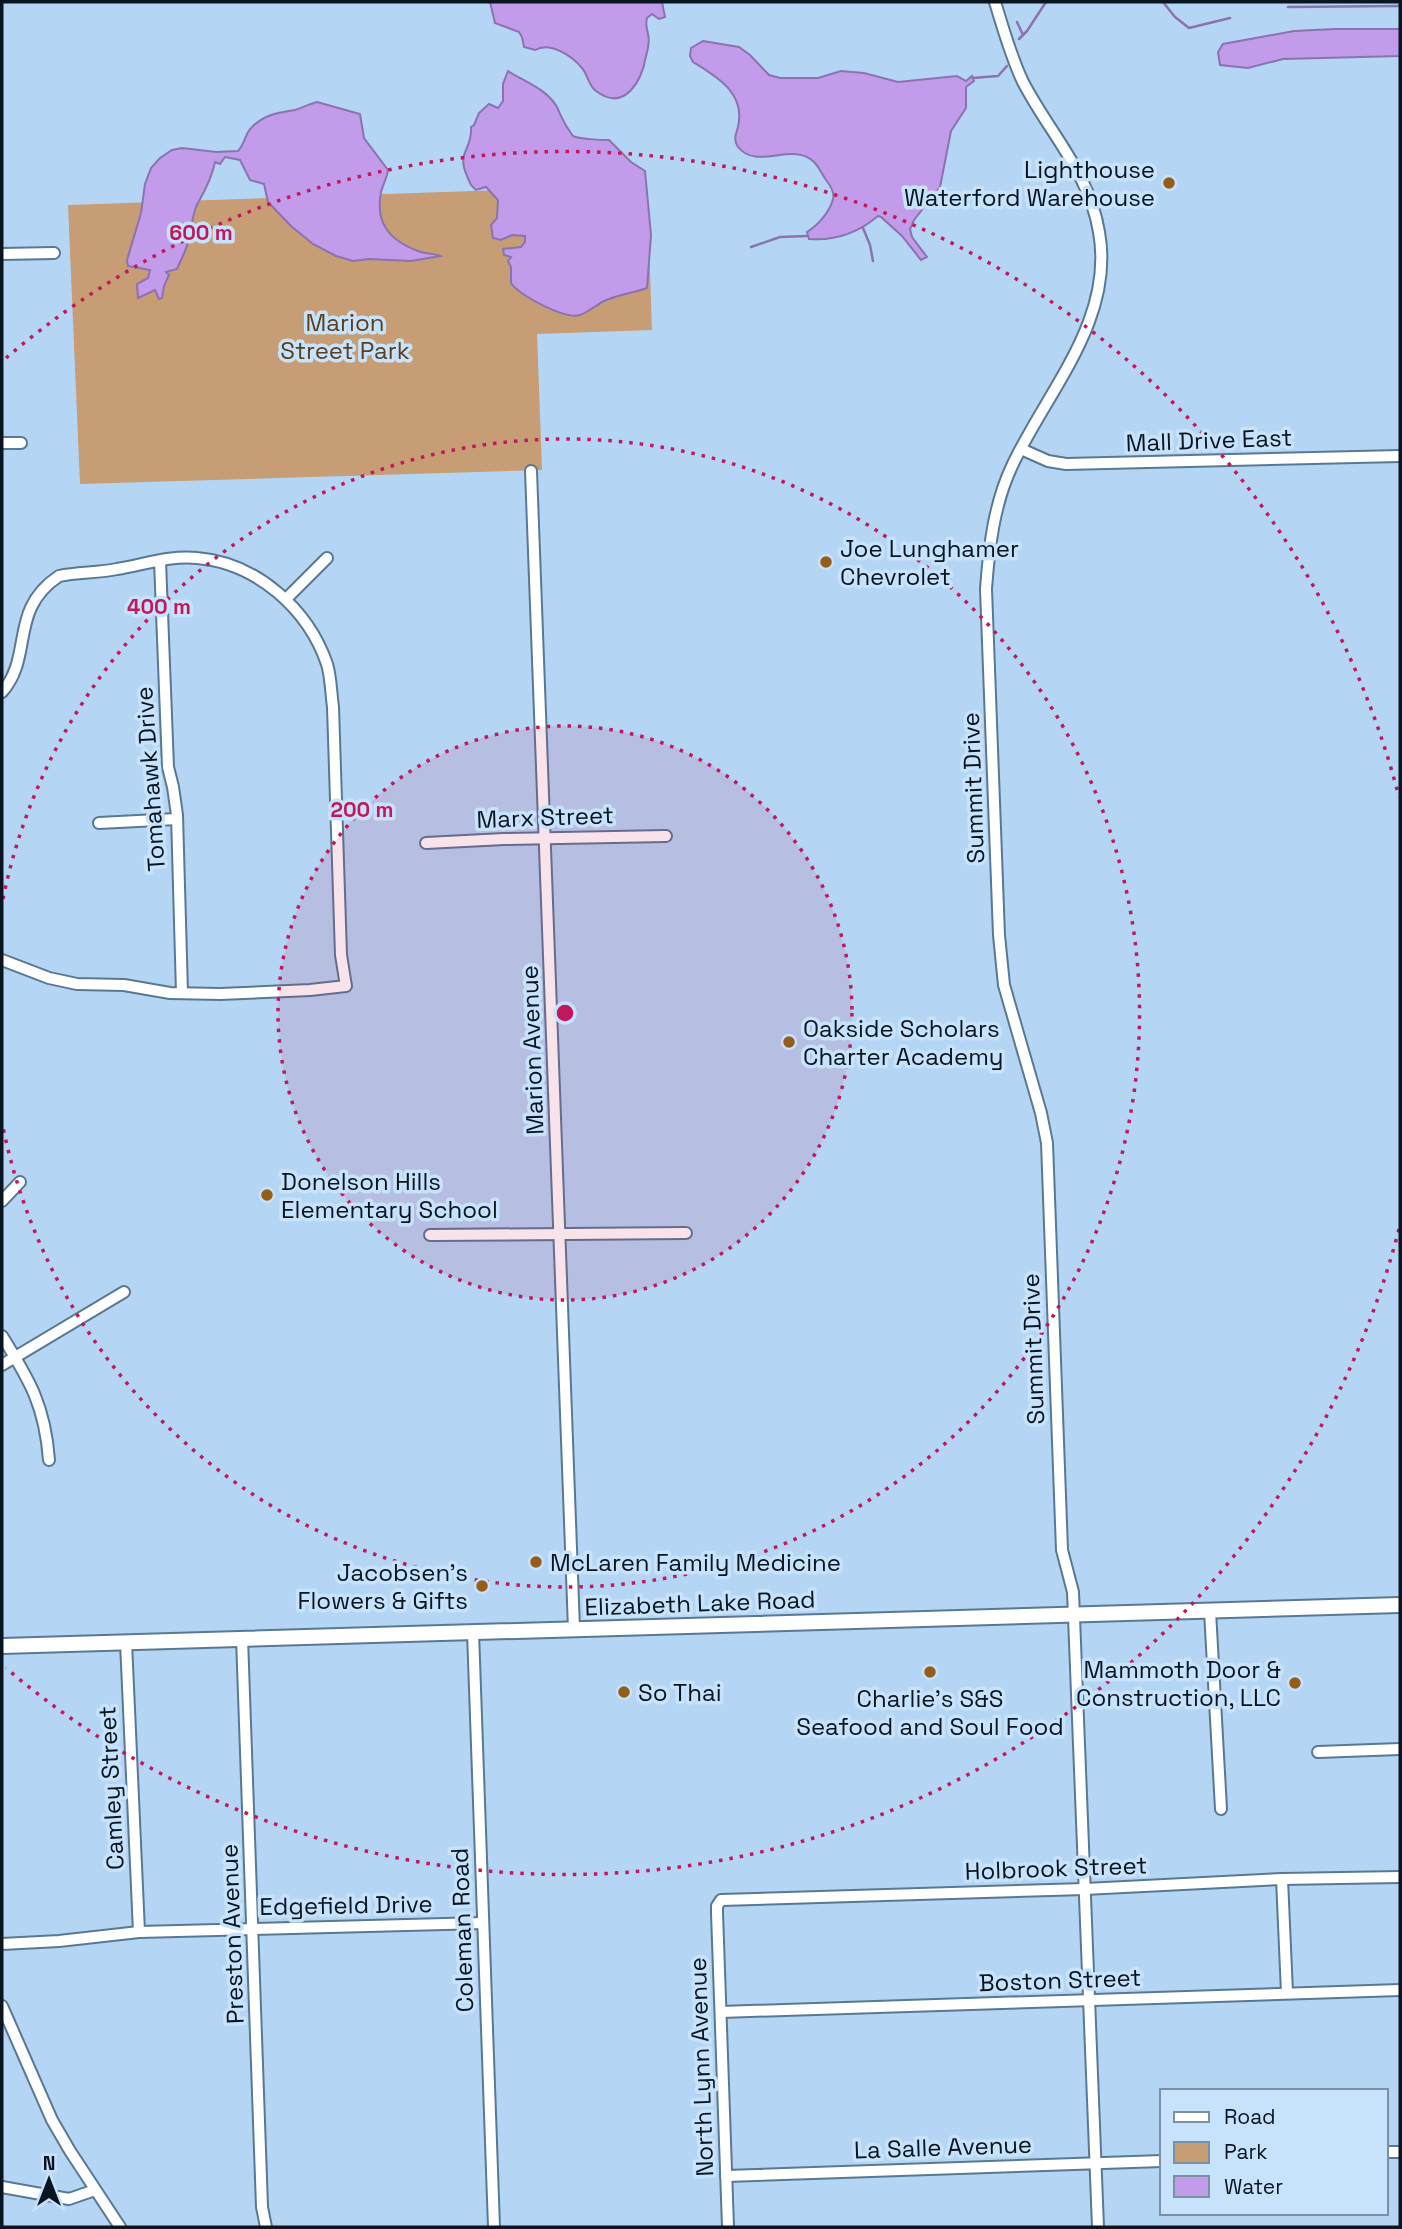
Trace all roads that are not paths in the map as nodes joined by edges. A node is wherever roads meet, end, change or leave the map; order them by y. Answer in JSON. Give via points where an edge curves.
{"nodes":[{"id":1,"x":995,"y":2,"type":"edge"},
{"id":2,"x":54,"y":253,"type":"dead end"},
{"id":3,"x":2,"y":254,"type":"edge"},
{"id":4,"x":2,"y":443,"type":"edge"},
{"id":5,"x":21,"y":443,"type":"dead end"},
{"id":6,"x":1021,"y":449,"type":"junction"},
{"id":7,"x":1400,"y":456,"type":"edge"},
{"id":8,"x":531,"y":471,"type":"dead end"},
{"id":9,"x":327,"y":558,"type":"dead end"},
{"id":10,"x":160,"y":561,"type":"junction"},
{"id":11,"x":286,"y":599,"type":"junction"},
{"id":12,"x":2,"y":692,"type":"edge"},
{"id":13,"x":177,"y":819,"type":"junction"},
{"id":14,"x":99,"y":823,"type":"dead end"},
{"id":15,"x":666,"y":836,"type":"dead end"},
{"id":16,"x":546,"y":838,"type":"junction"},
{"id":17,"x":426,"y":843,"type":"dead end"},
{"id":18,"x":2,"y":960,"type":"edge"},
{"id":19,"x":182,"y":993,"type":"junction"},
{"id":20,"x":20,"y":1182,"type":"dead end"},
{"id":21,"x":2,"y":1201,"type":"edge"},
{"id":22,"x":686,"y":1233,"type":"dead end"},
{"id":23,"x":559,"y":1234,"type":"junction"},
{"id":24,"x":430,"y":1235,"type":"dead end"},
{"id":25,"x":124,"y":1292,"type":"dead end"},
{"id":26,"x":2,"y":1336,"type":"edge"},
{"id":27,"x":15,"y":1357,"type":"junction"},
{"id":28,"x":2,"y":1365,"type":"edge"},
{"id":29,"x":49,"y":1460,"type":"dead end"},
{"id":30,"x":1400,"y":1605,"type":"edge"},
{"id":31,"x":1210,"y":1611,"type":"junction"},
{"id":32,"x":1073,"y":1615,"type":"junction"},
{"id":33,"x":574,"y":1629,"type":"junction"},
{"id":34,"x":473,"y":1632,"type":"junction"},
{"id":35,"x":242,"y":1639,"type":"junction"},
{"id":36,"x":126,"y":1642,"type":"junction"},
{"id":37,"x":2,"y":1646,"type":"edge"},
{"id":38,"x":1400,"y":1749,"type":"edge"},
{"id":39,"x":1318,"y":1752,"type":"dead end"},
{"id":40,"x":1222,"y":1809,"type":"dead end"},
{"id":41,"x":1400,"y":1877,"type":"edge"},
{"id":42,"x":1282,"y":1879,"type":"junction"},
{"id":43,"x":1085,"y":1889,"type":"junction"},
{"id":44,"x":717,"y":1906,"type":"joint"},
{"id":45,"x":482,"y":1923,"type":"junction"},
{"id":46,"x":253,"y":1928,"type":"junction"},
{"id":47,"x":138,"y":1932,"type":"junction"},
{"id":48,"x":2,"y":1944,"type":"edge"},
{"id":49,"x":1400,"y":1990,"type":"edge"},
{"id":50,"x":1287,"y":1993,"type":"junction"},
{"id":51,"x":1090,"y":2000,"type":"junction"},
{"id":52,"x":2,"y":2006,"type":"edge"},
{"id":53,"x":722,"y":2012,"type":"junction"},
{"id":54,"x":1160,"y":2161,"type":"edge"},
{"id":55,"x":1096,"y":2163,"type":"junction"},
{"id":56,"x":726,"y":2176,"type":"junction"},
{"id":57,"x":2,"y":2187,"type":"edge"},
{"id":58,"x":95,"y":2190,"type":"junction"},
{"id":59,"x":120,"y":2227,"type":"edge"},
{"id":60,"x":266,"y":2227,"type":"edge"},
{"id":61,"x":495,"y":2227,"type":"edge"},
{"id":62,"x":728,"y":2227,"type":"edge"},
{"id":63,"x":1098,"y":2227,"type":"edge"}],
"edges":[{"from":1,"to":6,"type":"street","name":"Summit Drive","via":[[1023,81],[1085,186],[1100,232],[1102,259],[1090,323]]},
{"from":2,"to":3,"type":"street"},
{"from":4,"to":5,"type":"street"},
{"from":6,"to":7,"type":"street","name":"Mall Drive East","via":[[1048,461],[1076,464]]},
{"from":6,"to":32,"type":"street","name":"Summit Drive","via":[[998,508],[986,589],[999,935],[1004,985],[1046,1143],[1062,1550],[1073,1592]]},
{"from":8,"to":16,"type":"street","name":"Marion Avenue"},
{"from":9,"to":11,"type":"street"},
{"from":10,"to":11,"type":"street","via":[[195,558],[222,563]]},
{"from":10,"to":12,"type":"street","via":[[58,576],[44,586],[31,604],[18,660]]},
{"from":10,"to":13,"type":"street","name":"Tomahawk Drive","via":[[168,767]]},
{"from":11,"to":19,"type":"street","via":[[307,624],[328,667],[346,986]]},
{"from":13,"to":14,"type":"street"},
{"from":13,"to":19,"type":"street","name":"Tomahawk Drive"},
{"from":15,"to":16,"type":"street","name":"Marx Street"},
{"from":16,"to":17,"type":"street","name":"Marx Street"},
{"from":16,"to":23,"type":"street","name":"Marion Avenue"},
{"from":18,"to":19,"type":"street","via":[[77,984]]},
{"from":20,"to":21,"type":"street"},
{"from":22,"to":23,"type":"street"},
{"from":23,"to":24,"type":"street"},
{"from":23,"to":33,"type":"street","name":"Marion Avenue"},
{"from":25,"to":27,"type":"street"},
{"from":26,"to":27,"type":"street"},
{"from":27,"to":28,"type":"street"},
{"from":27,"to":29,"type":"street","via":[[37,1396],[47,1429]]},
{"from":30,"to":31,"type":"main road","name":"Elizabeth Lake Road"},
{"from":31,"to":32,"type":"main road","name":"Elizabeth Lake Road"},
{"from":31,"to":40,"type":"street"},
{"from":32,"to":33,"type":"main road","name":"Elizabeth Lake Road"},
{"from":32,"to":43,"type":"street","name":"Summit Drive"},
{"from":33,"to":34,"type":"main road","name":"Elizabeth Lake Road"},
{"from":34,"to":35,"type":"main road","name":"Elizabeth Lake Road"},
{"from":34,"to":45,"type":"street","name":"Coleman Road"},
{"from":35,"to":36,"type":"main road","name":"Elizabeth Lake Road"},
{"from":35,"to":46,"type":"street","name":"Preston Avenue"},
{"from":36,"to":37,"type":"main road","name":"Elizabeth Lake Road"},
{"from":36,"to":47,"type":"street","name":"Camley Street"},
{"from":38,"to":39,"type":"street"},
{"from":41,"to":42,"type":"street","name":"Holbrook Street"},
{"from":42,"to":43,"type":"street","name":"Holbrook Street"},
{"from":42,"to":50,"type":"street"},
{"from":43,"to":44,"type":"street","name":"Holbrook Street","via":[[738,1898],[721,1900]]},
{"from":43,"to":51,"type":"street","name":"Summit Drive"},
{"from":44,"to":53,"type":"street","name":"North Lynn Avenue"},
{"from":45,"to":46,"type":"street","name":"Edgefield Drive"},
{"from":45,"to":61,"type":"street","name":"Coleman Road"},
{"from":46,"to":47,"type":"street","name":"Edgefield Drive"},
{"from":46,"to":60,"type":"street","name":"Preston Avenue"},
{"from":47,"to":48,"type":"street","name":"Edgefield Drive"},
{"from":49,"to":50,"type":"street","name":"Boston Street"},
{"from":50,"to":51,"type":"street","name":"Boston Street"},
{"from":51,"to":53,"type":"street","name":"Boston Street"},
{"from":51,"to":55,"type":"street","name":"Summit Drive"},
{"from":52,"to":58,"type":"street","via":[[52,2120]]},
{"from":53,"to":56,"type":"street","name":"North Lynn Avenue"},
{"from":54,"to":55,"type":"street","name":"La Salle Avenue"},
{"from":55,"to":56,"type":"street","name":"La Salle Avenue"},
{"from":55,"to":63,"type":"street","name":"Summit Drive"},
{"from":56,"to":62,"type":"street","name":"North Lynn Avenue"},
{"from":57,"to":58,"type":"street","via":[[69,2199]]},
{"from":58,"to":59,"type":"street"}]}
